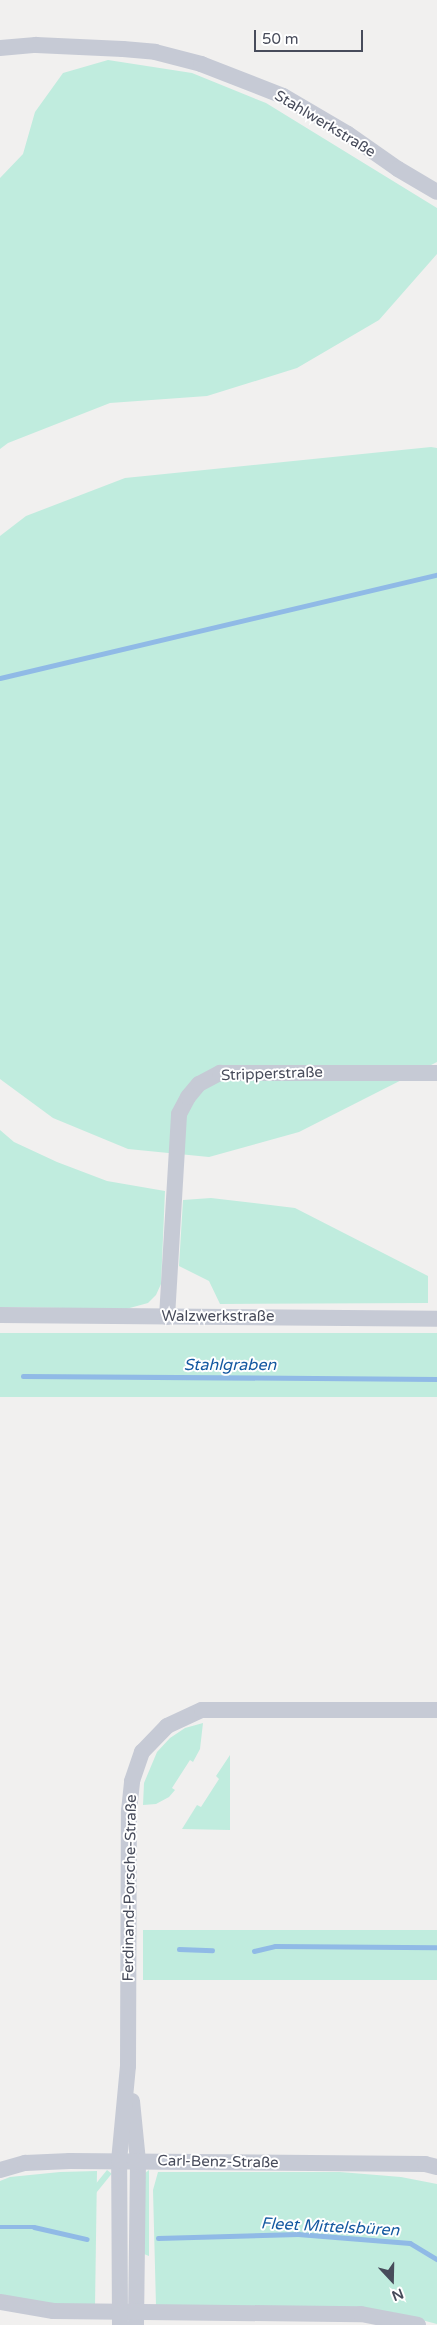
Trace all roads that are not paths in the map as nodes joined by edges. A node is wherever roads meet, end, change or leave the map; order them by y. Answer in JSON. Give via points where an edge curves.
{"nodes":[{"id":1,"x":0,"y":48,"type":"edge"},
{"id":2,"x":437,"y":192,"type":"edge"},
{"id":3,"x":437,"y":1073,"type":"edge"},
{"id":4,"x":0,"y":1314,"type":"edge"},
{"id":5,"x":167,"y":1317,"type":"junction"},
{"id":6,"x":437,"y":1319,"type":"edge"},
{"id":7,"x":437,"y":1710,"type":"edge"},
{"id":8,"x":128,"y":2066,"type":"junction"},
{"id":9,"x":119,"y":2161,"type":"junction"},
{"id":10,"x":138,"y":2161,"type":"junction"},
{"id":11,"x":437,"y":2167,"type":"edge"},
{"id":12,"x":0,"y":2170,"type":"edge"},
{"id":13,"x":0,"y":2302,"type":"edge"},
{"id":14,"x":120,"y":2319,"type":"edge"},
{"id":15,"x":137,"y":2319,"type":"edge"},
{"id":16,"x":418,"y":2325,"type":"edge"}],
"edges":[{"from":1,"to":2,"type":"street","name":"Stahlwerkstraße","via":[[36,45],[122,49],[154,52],[201,64],[283,96]]},
{"from":3,"to":5,"type":"street","name":"Stripperstraße","via":[[220,1073],[199,1084],[179,1114]]},
{"from":4,"to":5,"type":"street","name":"Walzwerkstraße"},
{"from":5,"to":6,"type":"street","name":"Walzwerkstraße"},
{"from":7,"to":8,"type":"street","name":"Ferdinand-Porsche-Straße","via":[[202,1710],[167,1726],[154,1737],[142,1752],[132,1781],[129,1811]]},
{"from":8,"to":9,"type":"street","name":"Ferdinand-Porsche-Straße"},
{"from":8,"to":10,"type":"street","name":"Ferdinand-Porsche-Straße"},
{"from":9,"to":10,"type":"street","name":"Carl-Benz-Straße"},
{"from":9,"to":12,"type":"street","name":"Carl-Benz-Straße","via":[[25,2163]]},
{"from":9,"to":14,"type":"street","name":"Ferdinand-Porsche-Straße"},
{"from":10,"to":11,"type":"street","name":"Carl-Benz-Straße","via":[[425,2164]]},
{"from":10,"to":15,"type":"street","name":"Ferdinand-Porsche-Straße"},
{"from":13,"to":14,"type":"street"},
{"from":14,"to":15,"type":"street"},
{"from":15,"to":16,"type":"street","via":[[361,2314]]}]}
